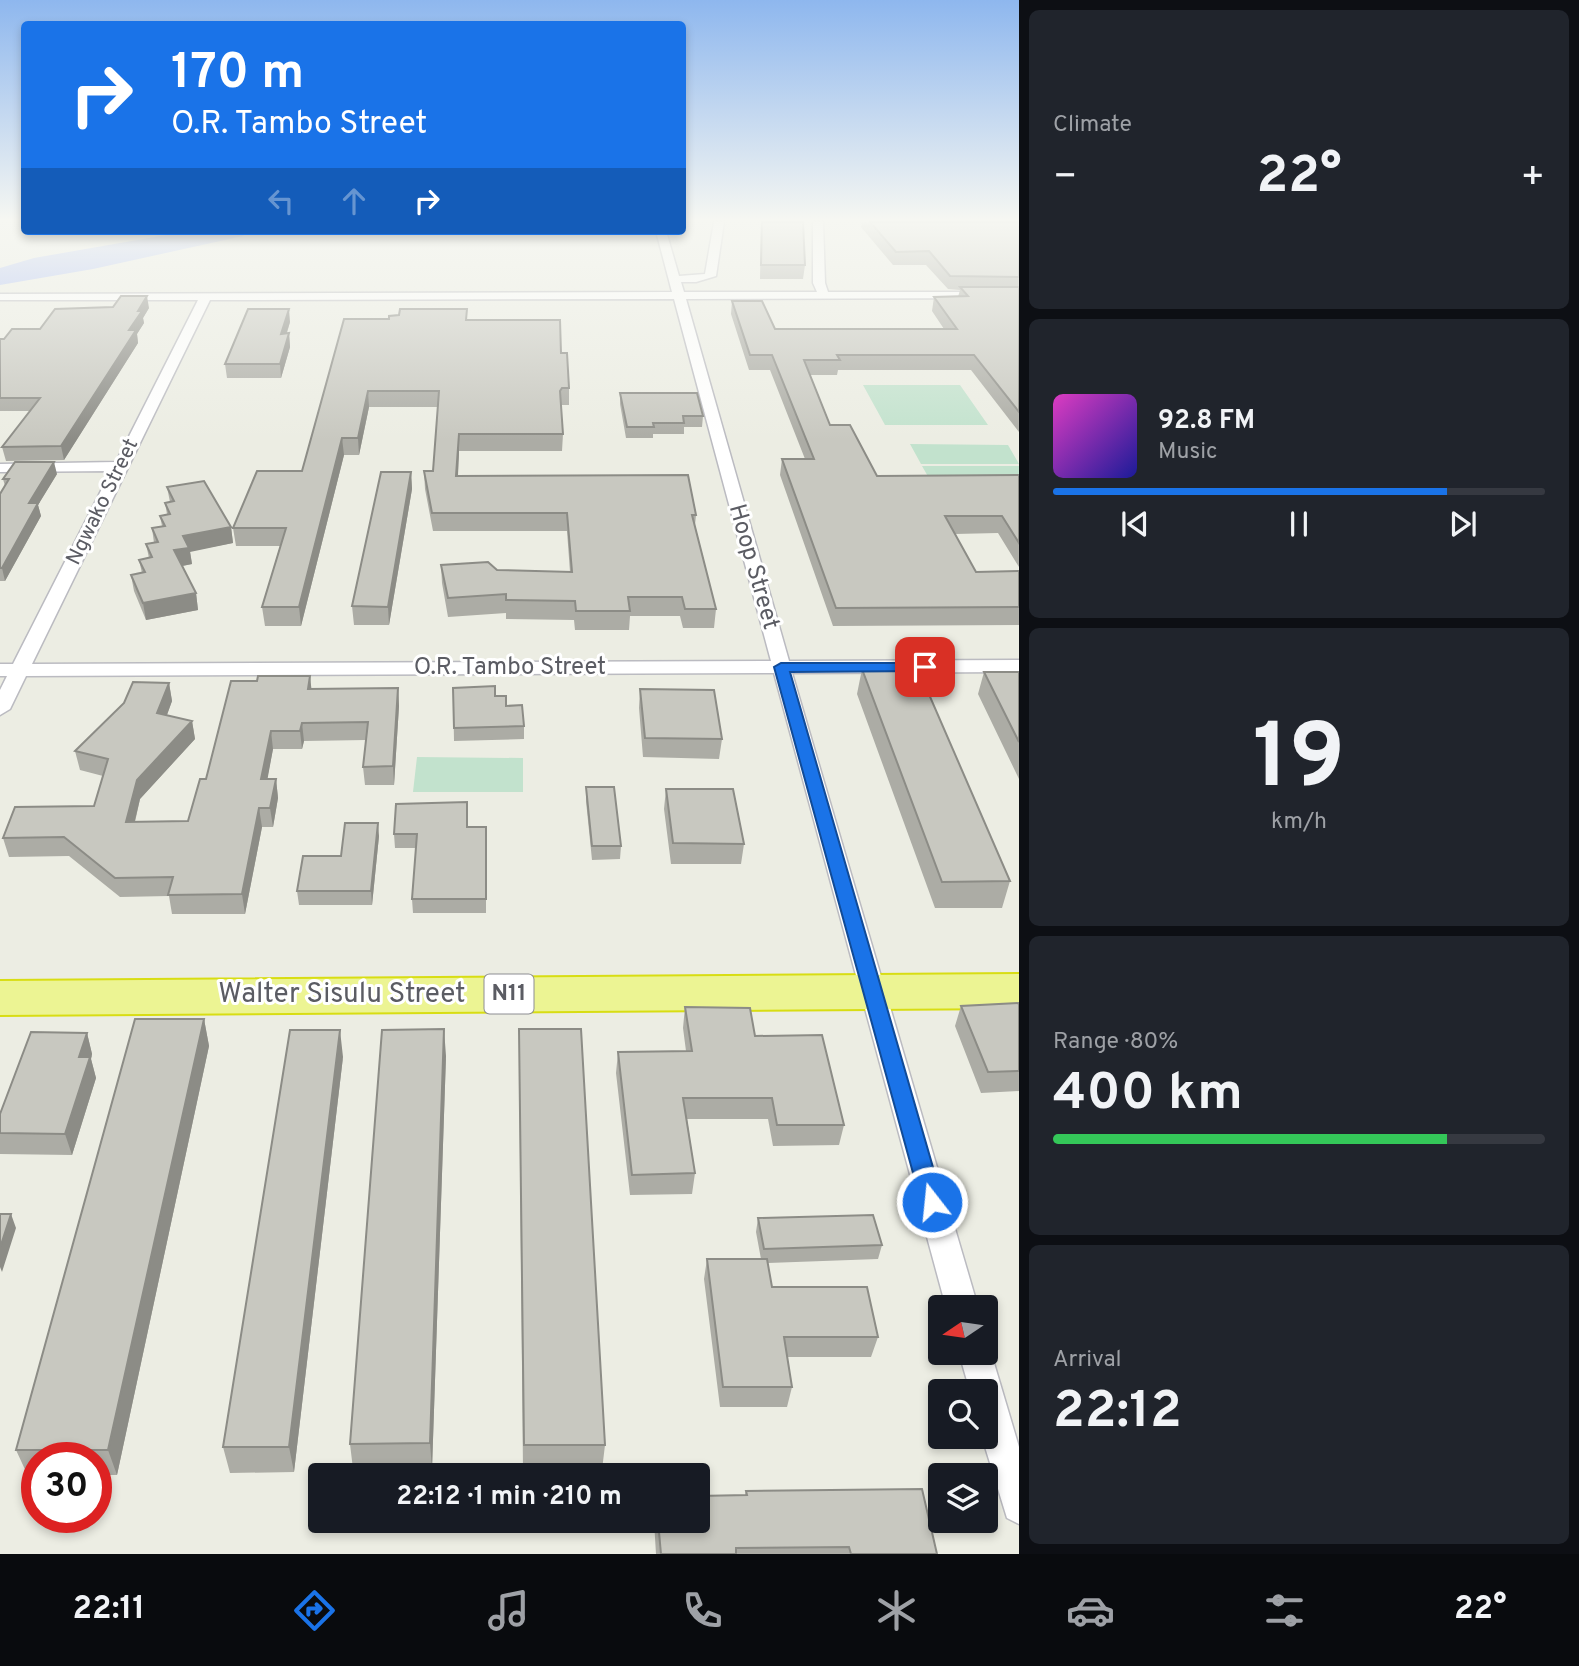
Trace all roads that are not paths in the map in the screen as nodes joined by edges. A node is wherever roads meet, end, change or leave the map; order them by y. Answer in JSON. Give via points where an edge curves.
{"nodes":[{"id":1,"x":283,"y":295,"type":"edge"},
{"id":2,"x":678,"y":295,"type":"edge"},
{"id":3,"x":815,"y":295,"type":"edge"},
{"id":4,"x":824,"y":295,"type":"joint"},
{"id":5,"x":1019,"y":295,"type":"edge"},
{"id":6,"x":206,"y":296,"type":"junction"},
{"id":7,"x":0,"y":297,"type":"edge"},
{"id":8,"x":120,"y":466,"type":"junction"},
{"id":9,"x":0,"y":468,"type":"edge"},
{"id":10,"x":1019,"y":666,"type":"edge"},
{"id":11,"x":781,"y":667,"type":"junction"},
{"id":12,"x":10,"y":670,"type":"edge"},
{"id":13,"x":0,"y":709,"type":"edge"},
{"id":14,"x":871,"y":991,"type":"junction"},
{"id":15,"x":1019,"y":991,"type":"edge"},
{"id":16,"x":0,"y":998,"type":"edge"},
{"id":17,"x":959,"y":1295,"type":"edge"},
{"id":18,"x":978,"y":1365,"type":"edge"},
{"id":19,"x":1019,"y":1506,"type":"edge"}],
"edges":[{"from":1,"to":6,"type":"street"},
{"from":2,"to":11,"type":"street","name":"Hoop Street"},
{"from":3,"to":4,"type":"street"},
{"from":4,"to":5,"type":"street"},
{"from":6,"to":7,"type":"street"},
{"from":6,"to":8,"type":"street","name":"Ngwako Street"},
{"from":8,"to":9,"type":"street"},
{"from":8,"to":12,"type":"street","name":"Ngwako Street"},
{"from":10,"to":11,"type":"street","name":"O.R. Tambo Street"},
{"from":11,"to":12,"type":"street","name":"O.R. Tambo Street"},
{"from":11,"to":14,"type":"street","name":"Hoop Street"},
{"from":12,"to":13,"type":"street","name":"Ngwako Street"},
{"from":14,"to":15,"type":"highway","name":"Walter Sisulu Street","number":"N11"},
{"from":14,"to":16,"type":"highway","name":"Walter Sisulu Street","number":"N11"},
{"from":14,"to":17,"type":"street","name":"Hoop Street"},
{"from":18,"to":19,"type":"street"}]}
